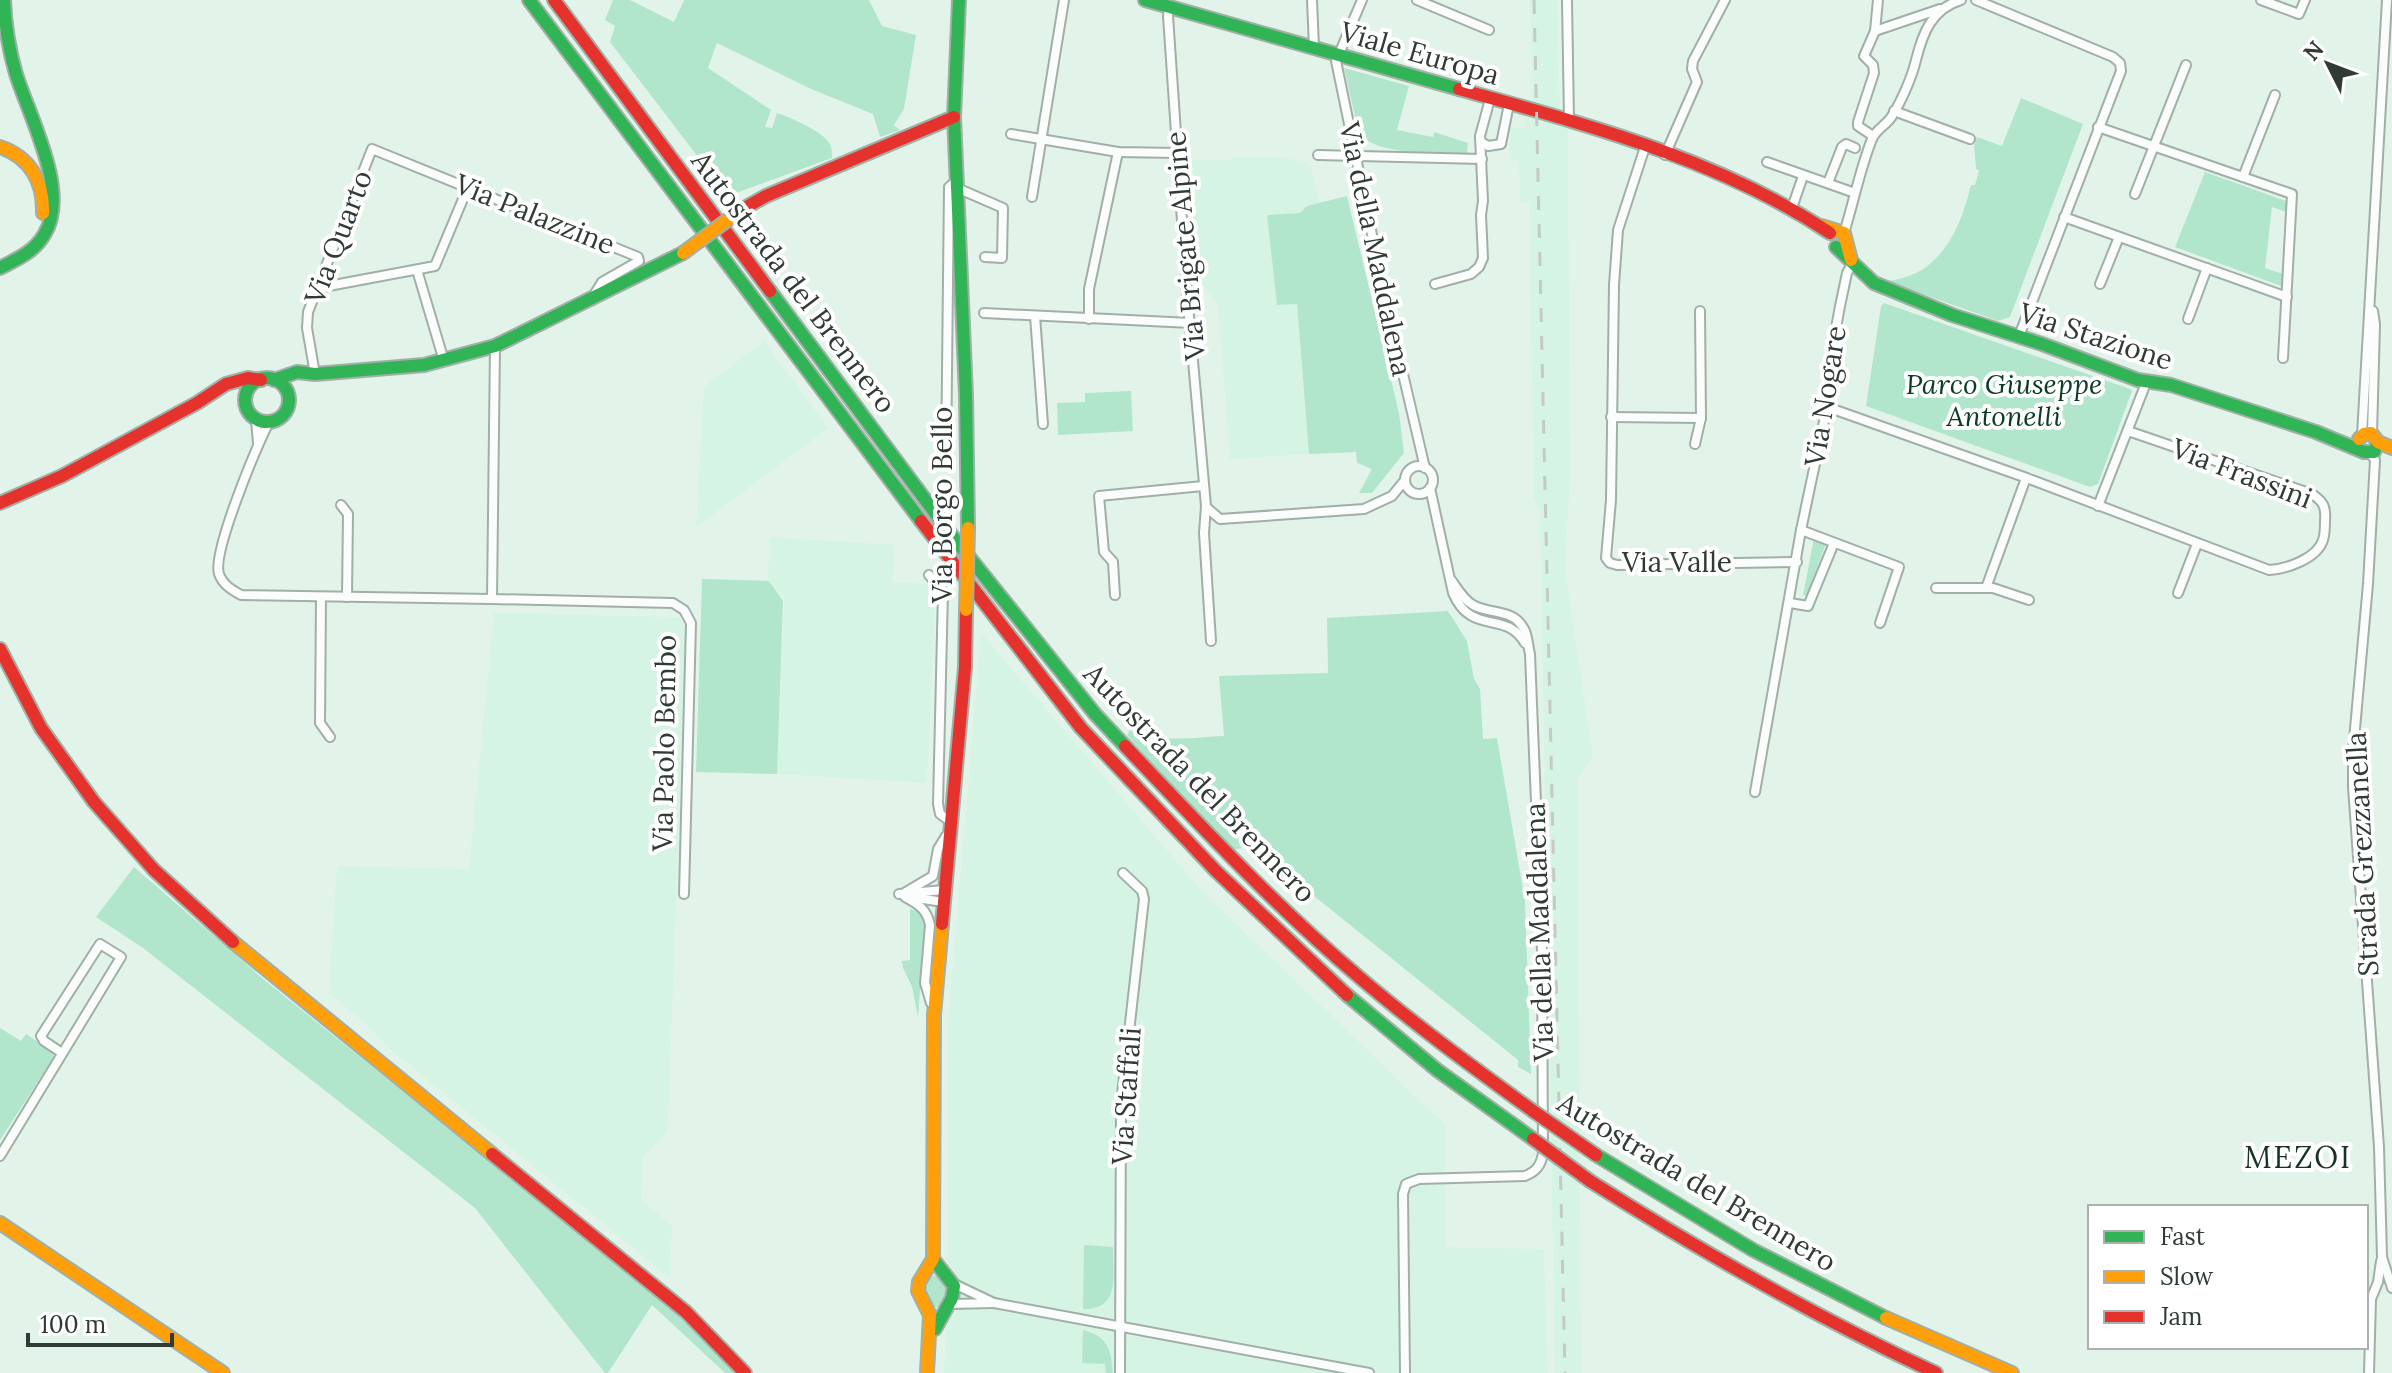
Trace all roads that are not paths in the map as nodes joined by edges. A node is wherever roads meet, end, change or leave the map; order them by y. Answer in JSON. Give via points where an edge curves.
{"nodes":[{"id":1,"x":4,"y":0,"type":"edge"},
{"id":2,"x":529,"y":0,"type":"edge"},
{"id":3,"x":554,"y":0,"type":"edge"},
{"id":4,"x":959,"y":0,"type":"edge"},
{"id":5,"x":1064,"y":0,"type":"edge"},
{"id":6,"x":1145,"y":0,"type":"edge"},
{"id":7,"x":1312,"y":0,"type":"edge"},
{"id":8,"x":1362,"y":0,"type":"edge"},
{"id":9,"x":1417,"y":0,"type":"edge"},
{"id":10,"x":1567,"y":0,"type":"edge"},
{"id":11,"x":1725,"y":0,"type":"edge"},
{"id":12,"x":1878,"y":0,"type":"edge"},
{"id":13,"x":1961,"y":0,"type":"edge"},
{"id":14,"x":1976,"y":0,"type":"edge"},
{"id":15,"x":2261,"y":0,"type":"edge"},
{"id":16,"x":2305,"y":0,"type":"edge"},
{"id":17,"x":2387,"y":0,"type":"edge"},
{"id":18,"x":1169,"y":6,"type":"junction"},
{"id":19,"x":1941,"y":9,"type":"junction"},
{"id":20,"x":1489,"y":30,"type":"dead end"},
{"id":21,"x":1875,"y":31,"type":"junction"},
{"id":22,"x":1314,"y":47,"type":"junction"},
{"id":23,"x":1339,"y":55,"type":"junction"},
{"id":24,"x":2186,"y":65,"type":"dead end"},
{"id":25,"x":2275,"y":95,"type":"dead end"},
{"id":26,"x":1490,"y":99,"type":"junction"},
{"id":27,"x":1509,"y":104,"type":"junction"},
{"id":28,"x":1894,"y":111,"type":"junction"},
{"id":29,"x":1542,"y":114,"type":"joint"},
{"id":30,"x":1569,"y":120,"type":"junction"},
{"id":31,"x":954,"y":123,"type":"junction"},
{"id":32,"x":2098,"y":127,"type":"junction"},
{"id":33,"x":1011,"y":134,"type":"dead end"},
{"id":34,"x":1480,"y":136,"type":"junction"},
{"id":35,"x":1873,"y":136,"type":"junction"},
{"id":36,"x":1043,"y":137,"type":"junction"},
{"id":37,"x":1970,"y":139,"type":"dead end"},
{"id":38,"x":0,"y":147,"type":"edge"},
{"id":39,"x":1645,"y":147,"type":"junction"},
{"id":40,"x":2154,"y":147,"type":"junction"},
{"id":41,"x":1855,"y":148,"type":"dead end"},
{"id":42,"x":372,"y":149,"type":"joint"},
{"id":43,"x":1118,"y":152,"type":"junction"},
{"id":44,"x":1177,"y":153,"type":"junction"},
{"id":45,"x":1318,"y":155,"type":"dead end"},
{"id":46,"x":1356,"y":155,"type":"junction"},
{"id":47,"x":1665,"y":155,"type":"junction"},
{"id":48,"x":1482,"y":159,"type":"junction"},
{"id":49,"x":1767,"y":162,"type":"dead end"},
{"id":50,"x":1803,"y":176,"type":"junction"},
{"id":51,"x":2243,"y":177,"type":"junction"},
{"id":52,"x":1828,"y":183,"type":"junction"},
{"id":53,"x":956,"y":185,"type":"junction"},
{"id":54,"x":468,"y":187,"type":"junction"},
{"id":55,"x":1855,"y":193,"type":"junction"},
{"id":56,"x":2135,"y":194,"type":"dead end"},
{"id":57,"x":1032,"y":197,"type":"dead end"},
{"id":58,"x":1792,"y":208,"type":"junction"},
{"id":59,"x":2064,"y":217,"type":"junction"},
{"id":60,"x":1835,"y":235,"type":"junction"},
{"id":61,"x":2119,"y":237,"type":"junction"},
{"id":62,"x":985,"y":257,"type":"dead end"},
{"id":63,"x":0,"y":260,"type":"edge"},
{"id":64,"x":1852,"y":264,"type":"junction"},
{"id":65,"x":0,"y":268,"type":"edge"},
{"id":66,"x":2207,"y":268,"type":"junction"},
{"id":67,"x":417,"y":270,"type":"junction"},
{"id":68,"x":1435,"y":284,"type":"dead end"},
{"id":69,"x":2100,"y":284,"type":"dead end"},
{"id":70,"x":318,"y":288,"type":"junction"},
{"id":71,"x":594,"y":297,"type":"junction"},
{"id":72,"x":2287,"y":297,"type":"junction"},
{"id":73,"x":1700,"y":311,"type":"dead end"},
{"id":74,"x":984,"y":313,"type":"dead end"},
{"id":75,"x":1035,"y":316,"type":"junction"},
{"id":76,"x":1089,"y":319,"type":"junction"},
{"id":77,"x":2188,"y":319,"type":"dead end"},
{"id":78,"x":1191,"y":323,"type":"junction"},
{"id":79,"x":2019,"y":336,"type":"junction"},
{"id":80,"x":495,"y":346,"type":"junction"},
{"id":81,"x":2283,"y":358,"type":"dead end"},
{"id":82,"x":444,"y":361,"type":"junction"},
{"id":83,"x":315,"y":374,"type":"junction"},
{"id":84,"x":268,"y":380,"type":"junction"},
{"id":85,"x":2146,"y":383,"type":"junction"},
{"id":86,"x":287,"y":390,"type":"junction"},
{"id":87,"x":214,"y":392,"type":"junction"},
{"id":88,"x":246,"y":400,"type":"junction"},
{"id":89,"x":1827,"y":407,"type":"junction"},
{"id":90,"x":1611,"y":417,"type":"junction"},
{"id":91,"x":1701,"y":418,"type":"junction"},
{"id":92,"x":256,"y":419,"type":"junction"},
{"id":93,"x":269,"y":422,"type":"junction"},
{"id":94,"x":1043,"y":424,"type":"dead end"},
{"id":95,"x":2128,"y":431,"type":"junction"},
{"id":96,"x":2368,"y":443,"type":"junction"},
{"id":97,"x":1695,"y":444,"type":"dead end"},
{"id":98,"x":258,"y":445,"type":"junction"},
{"id":99,"x":1418,"y":445,"type":"junction"},
{"id":100,"x":2392,"y":448,"type":"edge"},
{"id":101,"x":2392,"y":456,"type":"edge"},
{"id":102,"x":946,"y":465,"type":"dead end"},
{"id":103,"x":1412,"y":468,"type":"junction"},
{"id":104,"x":1425,"y":468,"type":"junction"},
{"id":105,"x":2026,"y":478,"type":"junction"},
{"id":106,"x":1405,"y":480,"type":"junction"},
{"id":107,"x":1203,"y":486,"type":"junction"},
{"id":108,"x":1430,"y":488,"type":"junction"},
{"id":109,"x":1414,"y":493,"type":"junction"},
{"id":110,"x":1395,"y":494,"type":"junction"},
{"id":111,"x":0,"y":503,"type":"edge"},
{"id":112,"x":341,"y":505,"type":"dead end"},
{"id":113,"x":1206,"y":506,"type":"junction"},
{"id":114,"x":2098,"y":506,"type":"junction"},
{"id":115,"x":1434,"y":514,"type":"junction"},
{"id":116,"x":1801,"y":530,"type":"junction"},
{"id":117,"x":1834,"y":543,"type":"junction"},
{"id":118,"x":2197,"y":544,"type":"junction"},
{"id":119,"x":1797,"y":562,"type":"junction"},
{"id":120,"x":929,"y":575,"type":"dead end"},
{"id":121,"x":1936,"y":588,"type":"dead end"},
{"id":122,"x":1986,"y":588,"type":"junction"},
{"id":123,"x":2178,"y":593,"type":"dead end"},
{"id":124,"x":1115,"y":595,"type":"dead end"},
{"id":125,"x":321,"y":597,"type":"junction"},
{"id":126,"x":347,"y":597,"type":"junction"},
{"id":127,"x":492,"y":599,"type":"junction"},
{"id":128,"x":2029,"y":600,"type":"dead end"},
{"id":129,"x":1790,"y":603,"type":"junction"},
{"id":130,"x":1880,"y":623,"type":"dead end"},
{"id":131,"x":1211,"y":641,"type":"dead end"},
{"id":132,"x":0,"y":649,"type":"edge"},
{"id":133,"x":330,"y":737,"type":"dead end"},
{"id":134,"x":1755,"y":792,"type":"dead end"},
{"id":135,"x":951,"y":826,"type":"junction"},
{"id":136,"x":1123,"y":873,"type":"dead end"},
{"id":137,"x":684,"y":894,"type":"dead end"},
{"id":138,"x":906,"y":894,"type":"junction"},
{"id":139,"x":943,"y":896,"type":"junction"},
{"id":140,"x":934,"y":1015,"type":"junction"},
{"id":141,"x":62,"y":1053,"type":"junction"},
{"id":142,"x":0,"y":1156,"type":"edge"},
{"id":143,"x":0,"y":1223,"type":"edge"},
{"id":144,"x":2382,"y":1257,"type":"junction"},
{"id":145,"x":933,"y":1259,"type":"junction"},
{"id":146,"x":929,"y":1274,"type":"junction"},
{"id":147,"x":948,"y":1279,"type":"junction"},
{"id":148,"x":2391,"y":1286,"type":"edge"},
{"id":149,"x":2368,"y":1298,"type":"edge"},
{"id":150,"x":994,"y":1303,"type":"junction"},
{"id":151,"x":948,"y":1305,"type":"junction"},
{"id":152,"x":926,"y":1307,"type":"junction"},
{"id":153,"x":1120,"y":1328,"type":"junction"},
{"id":154,"x":223,"y":1373,"type":"edge"},
{"id":155,"x":745,"y":1373,"type":"edge"},
{"id":156,"x":927,"y":1373,"type":"edge"},
{"id":157,"x":934,"y":1373,"type":"edge"},
{"id":158,"x":1120,"y":1373,"type":"edge"},
{"id":159,"x":1369,"y":1373,"type":"edge"},
{"id":160,"x":1405,"y":1373,"type":"edge"},
{"id":161,"x":1936,"y":1373,"type":"edge"},
{"id":162,"x":2012,"y":1373,"type":"edge"},
{"id":163,"x":2369,"y":1373,"type":"edge"}],
"edges":[{"from":1,"to":65,"type":"main road","via":[[12,56],[55,203],[46,237],[33,252]]},
{"from":2,"to":161,"type":"main road","name":"Autostrada del Brennero","bridge":true,"via":[[1081,728],[1216,871],[1339,988],[1437,1070],[1590,1181],[1727,1265]]},
{"from":3,"to":162,"type":"main road","name":"Autostrada del Brennero","bridge":true,"via":[[953,537],[1095,714],[1228,854],[1357,976],[1437,1041],[1596,1155],[1804,1277]]},
{"from":4,"to":31,"type":"main road","name":"Via Borgo Bello"},
{"from":5,"to":36,"type":"street"},
{"from":6,"to":18,"type":"main road","name":"Viale Europa"},
{"from":7,"to":22,"type":"street"},
{"from":8,"to":23,"type":"street"},
{"from":9,"to":20,"type":"street"},
{"from":10,"to":30,"type":"street"},
{"from":11,"to":47,"type":"street","via":[[1693,61],[1697,82]]},
{"from":12,"to":21,"type":"street"},
{"from":13,"to":19,"type":"street"},
{"from":14,"to":32,"type":"street","via":[[2120,63]]},
{"from":15,"to":16,"type":"street","via":[[2299,14]]},
{"from":17,"to":96,"type":"street","name":"Strada Grezzanella"},
{"from":18,"to":22,"type":"main road","name":"Viale Europa"},
{"from":18,"to":44,"type":"street","name":"Via Brigate Alpine"},
{"from":19,"to":21,"type":"street"},
{"from":19,"to":28,"type":"street","via":[[1919,43]]},
{"from":21,"to":35,"type":"street","via":[[1864,56],[1874,73],[1858,122]]},
{"from":22,"to":23,"type":"main road","name":"Viale Europa"},
{"from":23,"to":26,"type":"main road","name":"Viale Europa"},
{"from":23,"to":46,"type":"street","name":"Via della Maddalena"},
{"from":24,"to":40,"type":"street"},
{"from":25,"to":51,"type":"street"},
{"from":26,"to":27,"type":"main road","name":"Viale Europa"},
{"from":26,"to":34,"type":"street"},
{"from":27,"to":29,"type":"main road","name":"Viale Europa"},
{"from":27,"to":34,"type":"street","via":[[1501,144],[1488,146]]},
{"from":28,"to":35,"type":"street"},
{"from":28,"to":37,"type":"street"},
{"from":29,"to":30,"type":"main road","name":"Via Stazione"},
{"from":30,"to":39,"type":"main road","name":"Via Stazione"},
{"from":31,"to":53,"type":"main road","name":"Via Borgo Bello"},
{"from":31,"to":71,"type":"main road","bridge":true,"via":[[766,196],[683,253]]},
{"from":32,"to":40,"type":"street"},
{"from":32,"to":59,"type":"street"},
{"from":33,"to":36,"type":"street"},
{"from":34,"to":48,"type":"street"},
{"from":35,"to":55,"type":"street"},
{"from":36,"to":43,"type":"street"},
{"from":36,"to":57,"type":"street"},
{"from":38,"to":63,"type":"main road","via":[[29,165],[44,203],[36,233]]},
{"from":39,"to":47,"type":"main road","name":"Via Stazione"},
{"from":39,"to":90,"type":"street","name":"Via Valle","via":[[1618,230]]},
{"from":40,"to":51,"type":"street"},
{"from":40,"to":56,"type":"street"},
{"from":41,"to":52,"type":"street","via":[[1842,147]]},
{"from":42,"to":54,"type":"street","name":"Via Palazzine"},
{"from":42,"to":70,"type":"street","name":"Via Quarto"},
{"from":43,"to":44,"type":"street"},
{"from":43,"to":76,"type":"street","via":[[1089,289]]},
{"from":44,"to":78,"type":"street","name":"Via Brigate Alpine"},
{"from":45,"to":46,"type":"street"},
{"from":46,"to":48,"type":"street"},
{"from":46,"to":99,"type":"street","name":"Via della Maddalena"},
{"from":47,"to":58,"type":"main road","name":"Via Stazione","via":[[1746,184]]},
{"from":48,"to":68,"type":"street","via":[[1483,258],[1471,274]]},
{"from":49,"to":50,"type":"street"},
{"from":50,"to":52,"type":"street"},
{"from":50,"to":58,"type":"street"},
{"from":51,"to":72,"type":"street","via":[[2292,194]]},
{"from":52,"to":55,"type":"street"},
{"from":53,"to":62,"type":"street","via":[[1003,208],[1002,258]]},
{"from":53,"to":102,"type":"street","name":"Via Borgo Bello","via":[[949,187]]},
{"from":53,"to":135,"type":"main road","name":"Via Borgo Bello","bridge":true,"via":[[968,528],[965,667]]},
{"from":54,"to":67,"type":"street","via":[[435,266]]},
{"from":54,"to":71,"type":"street","name":"Via Palazzine","via":[[638,257],[602,282]]},
{"from":55,"to":60,"type":"street"},
{"from":58,"to":60,"type":"main road","name":"Via Stazione"},
{"from":59,"to":61,"type":"street"},
{"from":59,"to":79,"type":"street"},
{"from":60,"to":64,"type":"main road","name":"Via Stazione"},
{"from":61,"to":66,"type":"street"},
{"from":61,"to":69,"type":"street"},
{"from":64,"to":79,"type":"main road","name":"Via Stazione","via":[[1883,288]]},
{"from":64,"to":89,"type":"street","name":"Via Nogare","via":[[1830,361]]},
{"from":66,"to":72,"type":"street"},
{"from":66,"to":77,"type":"street"},
{"from":67,"to":70,"type":"street"},
{"from":67,"to":82,"type":"street"},
{"from":70,"to":83,"type":"street","name":"Via Quarto","via":[[307,328]]},
{"from":71,"to":80,"type":"main road"},
{"from":72,"to":81,"type":"street"},
{"from":73,"to":91,"type":"street"},
{"from":74,"to":75,"type":"street"},
{"from":75,"to":76,"type":"street"},
{"from":75,"to":94,"type":"street"},
{"from":76,"to":78,"type":"street"},
{"from":78,"to":107,"type":"street","name":"Via Brigate Alpine"},
{"from":79,"to":85,"type":"main road","name":"Via Stazione"},
{"from":80,"to":82,"type":"main road"},
{"from":80,"to":127,"type":"street"},
{"from":82,"to":83,"type":"main road"},
{"from":83,"to":84,"type":"main road","via":[[297,372]]},
{"from":83,"to":86,"type":"main road"},
{"from":84,"to":86,"type":"main road"},
{"from":84,"to":87,"type":"main road","via":[[248,378]]},
{"from":84,"to":88,"type":"main road","via":[[248,390]]},
{"from":85,"to":95,"type":"street"},
{"from":85,"to":96,"type":"main road","name":"Via Stazione","via":[[2171,385],[2335,439]]},
{"from":86,"to":93,"type":"main road","via":[[286,411]]},
{"from":87,"to":88,"type":"main road","via":[[229,390]]},
{"from":87,"to":111,"type":"main road","via":[[62,476]]},
{"from":88,"to":92,"type":"main road"},
{"from":89,"to":105,"type":"street","name":"Via Frassini"},
{"from":89,"to":116,"type":"street","name":"Via Nogare"},
{"from":90,"to":91,"type":"street"},
{"from":90,"to":119,"type":"street","name":"Via Valle","via":[[1605,555],[1610,563]]},
{"from":91,"to":97,"type":"street"},
{"from":92,"to":93,"type":"main road"},
{"from":92,"to":98,"type":"street"},
{"from":93,"to":98,"type":"street"},
{"from":95,"to":114,"type":"street"},
{"from":95,"to":118,"type":"street","name":"Via Frassini","via":[[2323,501],[2324,539],[2284,569],[2269,570]]},
{"from":96,"to":100,"type":"main road"},
{"from":96,"to":101,"type":"main road"},
{"from":96,"to":144,"type":"street","name":"Strada Grezzanella","via":[[2375,460],[2353,787]]},
{"from":98,"to":125,"type":"street","via":[[221,548],[219,575],[241,595]]},
{"from":99,"to":103,"type":"street","name":"Via della Maddalena"},
{"from":99,"to":104,"type":"street","name":"Via della Maddalena"},
{"from":103,"to":104,"type":"street"},
{"from":103,"to":106,"type":"street","name":"Via della Maddalena"},
{"from":104,"to":108,"type":"street","name":"Via della Maddalena","via":[[1431,475]]},
{"from":105,"to":114,"type":"street","name":"Via Frassini"},
{"from":105,"to":122,"type":"street"},
{"from":106,"to":109,"type":"street","name":"Via della Maddalena"},
{"from":106,"to":110,"type":"street"},
{"from":107,"to":113,"type":"street","name":"Via Brigate Alpine"},
{"from":107,"to":124,"type":"street","via":[[1099,496]]},
{"from":108,"to":109,"type":"street"},
{"from":108,"to":115,"type":"street","name":"Via della Maddalena"},
{"from":109,"to":110,"type":"street"},
{"from":109,"to":115,"type":"street","name":"Via della Maddalena"},
{"from":110,"to":113,"type":"street","via":[[1364,509],[1231,519],[1220,519]]},
{"from":112,"to":126,"type":"street","via":[[348,514]]},
{"from":113,"to":131,"type":"street","name":"Via Brigate Alpine"},
{"from":114,"to":118,"type":"street","name":"Via Frassini"},
{"from":115,"to":160,"type":"street","name":"Via della Maddalena","via":[[1458,606],[1479,621],[1506,625],[1524,639],[1530,654],[1542,951],[1541,1162],[1535,1172],[1516,1178],[1419,1179],[1406,1184]]},
{"from":116,"to":117,"type":"street"},
{"from":116,"to":119,"type":"street","name":"Via Nogare"},
{"from":117,"to":129,"type":"street","via":[[1808,606]]},
{"from":117,"to":130,"type":"street","via":[[1899,567]]},
{"from":118,"to":123,"type":"street"},
{"from":119,"to":129,"type":"street","name":"Via Nogare"},
{"from":120,"to":135,"type":"street","name":"Via Borgo Bello","via":[[943,591],[938,804]]},
{"from":121,"to":122,"type":"street"},
{"from":122,"to":128,"type":"street"},
{"from":125,"to":126,"type":"street"},
{"from":125,"to":133,"type":"street","via":[[320,723]]},
{"from":126,"to":127,"type":"street"},
{"from":127,"to":137,"type":"street","name":"Via Paolo Bembo","via":[[673,603],[689,616],[693,645]]},
{"from":129,"to":134,"type":"street","name":"Via Nogare"},
{"from":132,"to":155,"type":"main road","via":[[41,728],[94,802],[154,870],[233,942],[686,1312]]},
{"from":135,"to":138,"type":"street","name":"Via Borgo Bello","via":[[938,849],[933,876]]},
{"from":135,"to":139,"type":"main road","name":"Via Borgo Bello"},
{"from":136,"to":153,"type":"street","name":"Via Staffali","via":[[1144,899],[1121,1103]]},
{"from":138,"to":139,"type":"street"},
{"from":138,"to":140,"type":"street","name":"Via Borgo Bello","via":[[928,916],[925,983]]},
{"from":139,"to":140,"type":"main road","name":"Via Borgo Bello"},
{"from":140,"to":145,"type":"main road","name":"Via Borgo Bello"},
{"from":141,"to":141,"type":"street","via":[[121,957],[100,944],[41,1036]]},
{"from":141,"to":142,"type":"street"},
{"from":143,"to":154,"type":"main road"},
{"from":144,"to":148,"type":"street","name":"Strada Grezzanella"},
{"from":144,"to":149,"type":"street","name":"Strada Grezzanella","via":[[2378,1282]]},
{"from":145,"to":146,"type":"main road","name":"Via Borgo Bello"},
{"from":145,"to":147,"type":"main road"},
{"from":146,"to":147,"type":"main road"},
{"from":146,"to":152,"type":"main road","name":"Via Borgo Bello","via":[[918,1290]]},
{"from":147,"to":150,"type":"street"},
{"from":147,"to":151,"type":"main road","via":[[954,1292]]},
{"from":149,"to":163,"type":"street","name":"Strada Grezzanella"},
{"from":150,"to":151,"type":"street"},
{"from":150,"to":153,"type":"street"},
{"from":151,"to":152,"type":"main road"},
{"from":151,"to":157,"type":"main road","via":[[936,1320]]},
{"from":152,"to":156,"type":"main road","name":"Via Borgo Bello"},
{"from":153,"to":158,"type":"street","name":"Via Staffali"},
{"from":153,"to":159,"type":"street"}]}
